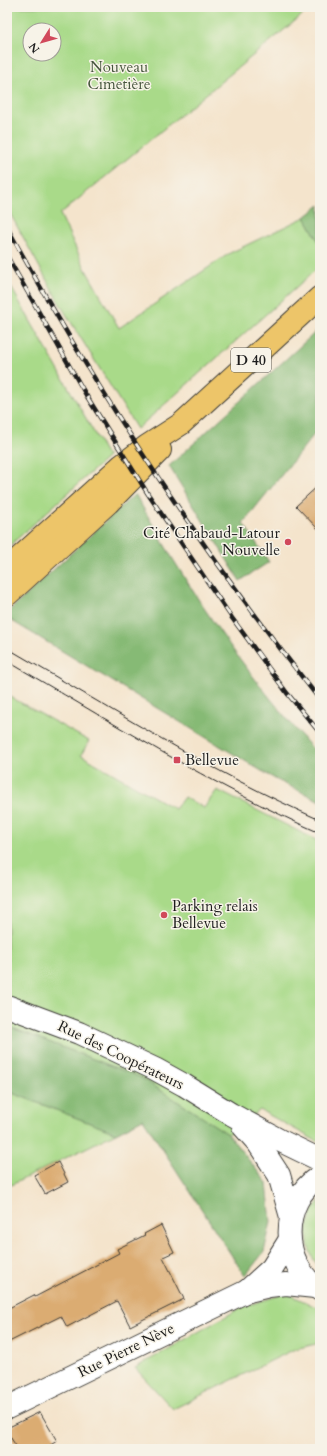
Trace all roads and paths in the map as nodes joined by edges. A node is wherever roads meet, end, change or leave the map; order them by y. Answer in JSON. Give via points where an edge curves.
{"nodes":[{"id":1,"x":320,"y":297,"type":"edge"},
{"id":2,"x":181,"y":424,"type":"junction"},
{"id":3,"x":7,"y":569,"type":"edge"},
{"id":4,"x":7,"y":594,"type":"edge"},
{"id":5,"x":7,"y":1006,"type":"edge"},
{"id":6,"x":231,"y":1114,"type":"junction"},
{"id":7,"x":320,"y":1160,"type":"edge"},
{"id":8,"x":320,"y":1176,"type":"edge"},
{"id":9,"x":291,"y":1217,"type":"junction"},
{"id":10,"x":289,"y":1241,"type":"junction"},
{"id":11,"x":318,"y":1289,"type":"edge"},
{"id":12,"x":246,"y":1292,"type":"junction"},
{"id":13,"x":7,"y":1408,"type":"edge"}],
"edges":[{"from":1,"to":2,"type":"main road","number":"D 40"},
{"from":2,"to":3,"type":"main road","number":"D 40","via":[[122,465]]},
{"from":2,"to":4,"type":"main road","number":"D 40","via":[[161,449],[121,490]]},
{"from":5,"to":6,"type":"street","name":"Rue des Coopérateurs","via":[[54,1022],[129,1056]]},
{"from":6,"to":7,"type":"street","name":"Rue des Coopérateurs"},
{"from":6,"to":9,"type":"street","name":"Rue des Coopérateurs","via":[[274,1164],[283,1184]]},
{"from":8,"to":9,"type":"street","via":[[300,1195]]},
{"from":9,"to":10,"type":"street"},
{"from":10,"to":11,"type":"street","via":[[298,1266]]},
{"from":10,"to":12,"type":"street","name":"Rue Pierre Nève","via":[[272,1268]]},
{"from":11,"to":12,"type":"street","name":"Rue Pierre Nève","via":[[286,1284]]},
{"from":12,"to":13,"type":"street","name":"Rue Pierre Nève"}]}
